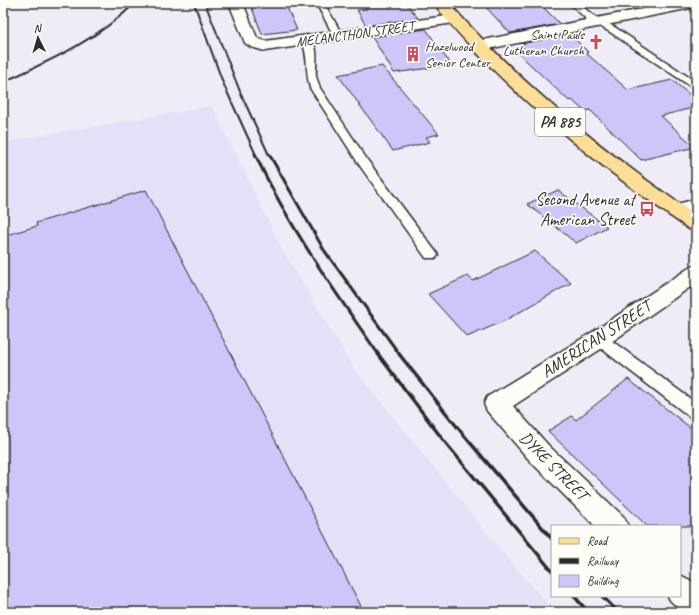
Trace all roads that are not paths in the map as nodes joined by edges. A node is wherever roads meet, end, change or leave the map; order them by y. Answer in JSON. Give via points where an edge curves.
{"nodes":[{"id":1,"x":236,"y":3,"type":"edge"},
{"id":2,"x":320,"y":3,"type":"edge"},
{"id":3,"x":440,"y":3,"type":"edge"},
{"id":4,"x":574,"y":3,"type":"edge"},
{"id":5,"x":694,"y":3,"type":"edge"},
{"id":6,"x":454,"y":19,"type":"junction"},
{"id":7,"x":600,"y":23,"type":"junction"},
{"id":8,"x":338,"y":36,"type":"junction"},
{"id":9,"x":307,"y":41,"type":"junction"},
{"id":10,"x":478,"y":46,"type":"junction"},
{"id":11,"x":696,"y":87,"type":"edge"},
{"id":12,"x":696,"y":205,"type":"edge"},
{"id":13,"x":677,"y":211,"type":"junction"},
{"id":14,"x":696,"y":224,"type":"edge"},
{"id":15,"x":431,"y":255,"type":"dead end"},
{"id":16,"x":696,"y":273,"type":"edge"},
{"id":17,"x":599,"y":339,"type":"junction"},
{"id":18,"x":496,"y":404,"type":"joint"},
{"id":19,"x":696,"y":412,"type":"edge"},
{"id":20,"x":613,"y":525,"type":"edge"},
{"id":21,"x":681,"y":591,"type":"edge"},
{"id":22,"x":696,"y":605,"type":"edge"}],
"edges":[{"from":1,"to":9,"type":"street","name":"MELANCTHON STREET","via":[[250,40],[256,44],[275,45]]},
{"from":2,"to":8,"type":"lane"},
{"from":3,"to":6,"type":"main road","number":"PA 885"},
{"from":4,"to":7,"type":"lane"},
{"from":5,"to":7,"type":"street"},
{"from":6,"to":8,"type":"street","name":"MELANCTHON STREET"},
{"from":6,"to":10,"type":"main road","number":"PA 885"},
{"from":7,"to":10,"type":"street"},
{"from":7,"to":11,"type":"lane"},
{"from":8,"to":9,"type":"street","name":"MELANCTHON STREET"},
{"from":9,"to":15,"type":"lane","via":[[312,54],[310,74],[315,88],[364,163]]},
{"from":10,"to":13,"type":"main road","number":"PA 885","via":[[559,121]]},
{"from":12,"to":13,"type":"street"},
{"from":13,"to":14,"type":"main road","number":"PA 885"},
{"from":16,"to":17,"type":"street","name":"AMERICAN STREET"},
{"from":17,"to":18,"type":"street","name":"AMERICAN STREET"},
{"from":17,"to":19,"type":"lane"},
{"from":18,"to":20,"type":"street","name":"DYKE STREET","via":[[540,454]]},
{"from":21,"to":22,"type":"street"}]}
